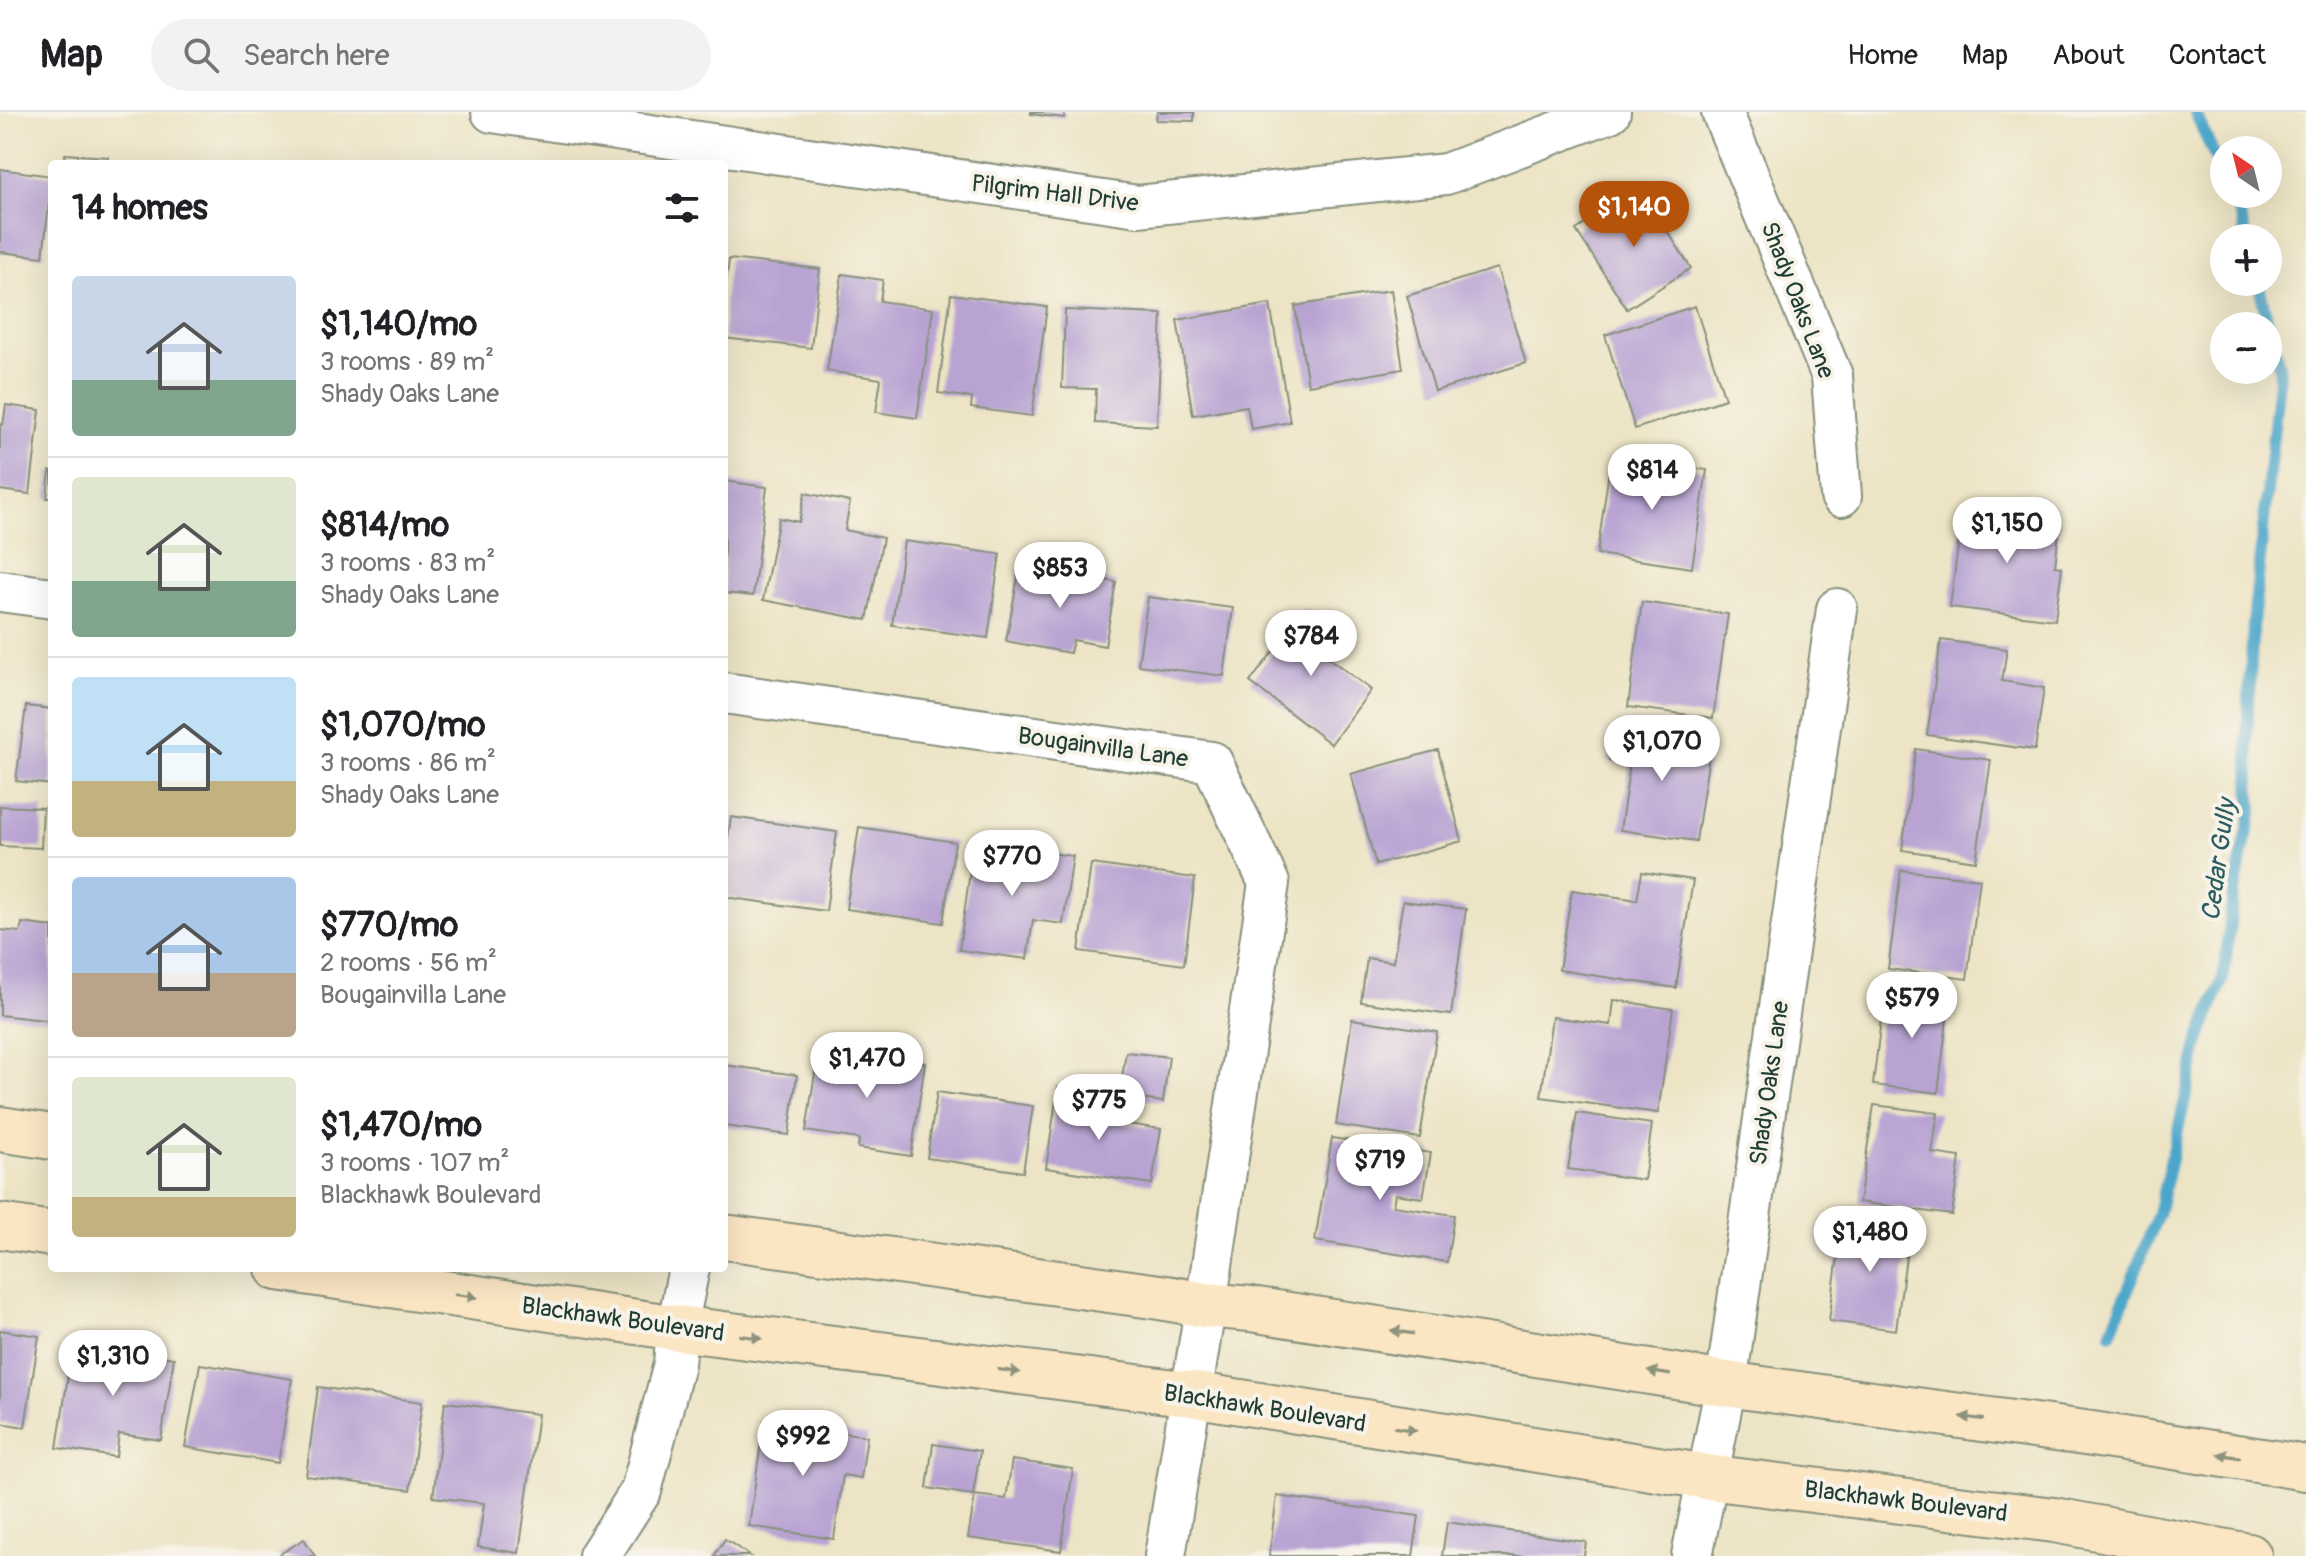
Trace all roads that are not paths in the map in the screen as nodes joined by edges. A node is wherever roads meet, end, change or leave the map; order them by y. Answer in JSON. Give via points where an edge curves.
{"nodes":[{"id":1,"x":492,"y":112,"type":"edge"},
{"id":2,"x":1610,"y":112,"type":"edge"},
{"id":3,"x":1722,"y":112,"type":"edge"},
{"id":4,"x":1841,"y":496,"type":"dead end"},
{"id":5,"x":0,"y":591,"type":"edge"},
{"id":6,"x":48,"y":597,"type":"edge"},
{"id":7,"x":1837,"y":609,"type":"dead end"},
{"id":8,"x":728,"y":694,"type":"edge"},
{"id":9,"x":0,"y":1129,"type":"edge"},
{"id":10,"x":48,"y":1136,"type":"edge"},
{"id":11,"x":0,"y":1226,"type":"edge"},
{"id":12,"x":48,"y":1233,"type":"edge"},
{"id":13,"x":728,"y":1238,"type":"edge"},
{"id":14,"x":305,"y":1272,"type":"edge"},
{"id":15,"x":688,"y":1272,"type":"edge"},
{"id":16,"x":1205,"y":1305,"type":"junction"},
{"id":17,"x":677,"y":1328,"type":"junction"},
{"id":18,"x":1726,"y":1384,"type":"junction"},
{"id":19,"x":1191,"y":1394,"type":"junction"},
{"id":20,"x":2306,"y":1468,"type":"edge"},
{"id":21,"x":1707,"y":1477,"type":"junction"},
{"id":22,"x":599,"y":1556,"type":"edge"},
{"id":23,"x":1165,"y":1556,"type":"edge"},
{"id":24,"x":1692,"y":1556,"type":"edge"},
{"id":25,"x":2249,"y":1556,"type":"edge"}],
"edges":[{"from":1,"to":2,"type":"street","name":"Pilgrim Hall Drive","via":[[1138,206],[1446,174]]},
{"from":3,"to":4,"type":"street","name":"Shady Oaks Lane","via":[[1832,376]]},
{"from":5,"to":6,"type":"street"},
{"from":7,"to":18,"type":"street","name":"Shady Oaks Lane"},
{"from":8,"to":16,"type":"street","name":"Bougainvilla Lane","via":[[1212,762],[1269,883]]},
{"from":9,"to":10,"type":"main road"},
{"from":11,"to":12,"type":"main road"},
{"from":13,"to":16,"type":"main road"},
{"from":14,"to":17,"type":"main road","name":"Blackhawk Boulevard","one_way":true},
{"from":15,"to":17,"type":"street"},
{"from":18,"to":16,"type":"main road","one_way":true},
{"from":16,"to":19,"type":"street"},
{"from":17,"to":19,"type":"main road","name":"Blackhawk Boulevard","one_way":true},
{"from":17,"to":22,"type":"street","via":[[674,1364],[641,1491]]},
{"from":20,"to":18,"type":"main road","one_way":true},
{"from":18,"to":21,"type":"street","name":"Shady Oaks Lane"},
{"from":19,"to":21,"type":"main road","name":"Blackhawk Boulevard","one_way":true},
{"from":19,"to":23,"type":"street"},
{"from":21,"to":24,"type":"street","name":"Shady Oaks Lane"},
{"from":21,"to":25,"type":"main road","name":"Blackhawk Boulevard","via":[[2054,1520]]}]}
